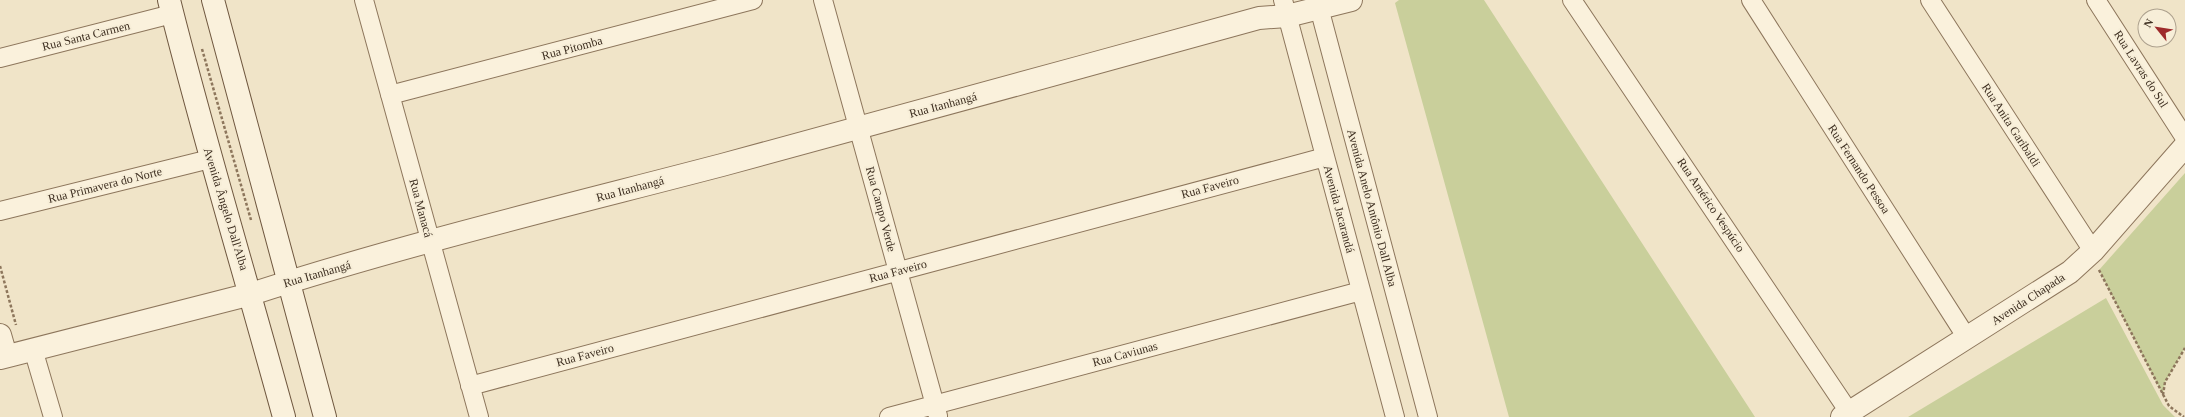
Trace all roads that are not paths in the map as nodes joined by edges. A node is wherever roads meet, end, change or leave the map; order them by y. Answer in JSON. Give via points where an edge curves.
{"nodes":[{"id":1,"x":213,"y":0,"type":"edge"},
{"id":2,"x":364,"y":0,"type":"edge"},
{"id":3,"x":753,"y":0,"type":"edge"},
{"id":4,"x":823,"y":0,"type":"edge"},
{"id":5,"x":1351,"y":0,"type":"edge"},
{"id":6,"x":1572,"y":0,"type":"edge"},
{"id":7,"x":1751,"y":0,"type":"edge"},
{"id":8,"x":1930,"y":0,"type":"edge"},
{"id":9,"x":2096,"y":0,"type":"edge"},
{"id":10,"x":1318,"y":4,"type":"edge"},
{"id":11,"x":1284,"y":5,"type":"edge"},
{"id":12,"x":170,"y":7,"type":"edge"},
{"id":13,"x":0,"y":58,"type":"edge"},
{"id":14,"x":390,"y":95,"type":"junction"},
{"id":15,"x":859,"y":129,"type":"junction"},
{"id":16,"x":2185,"y":138,"type":"edge"},
{"id":17,"x":2185,"y":146,"type":"edge"},
{"id":18,"x":1325,"y":157,"type":"junction"},
{"id":19,"x":210,"y":159,"type":"junction"},
{"id":20,"x":0,"y":211,"type":"edge"},
{"id":21,"x":430,"y":242,"type":"junction"},
{"id":22,"x":2092,"y":251,"type":"junction"},
{"id":23,"x":898,"y":271,"type":"junction"},
{"id":24,"x":289,"y":281,"type":"junction"},
{"id":25,"x":1361,"y":291,"type":"junction"},
{"id":26,"x":251,"y":294,"type":"junction"},
{"id":27,"x":0,"y":335,"type":"edge"},
{"id":28,"x":1967,"y":338,"type":"junction"},
{"id":29,"x":16,"y":353,"type":"edge"},
{"id":30,"x":470,"y":386,"type":"junction"},
{"id":31,"x":936,"y":411,"type":"edge"},
{"id":32,"x":1845,"y":415,"type":"edge"},
{"id":33,"x":53,"y":417,"type":"edge"},
{"id":34,"x":284,"y":417,"type":"edge"},
{"id":35,"x":325,"y":417,"type":"edge"},
{"id":36,"x":479,"y":417,"type":"edge"},
{"id":37,"x":889,"y":417,"type":"edge"},
{"id":38,"x":1395,"y":417,"type":"edge"},
{"id":39,"x":1428,"y":417,"type":"edge"}],
"edges":[{"from":1,"to":24,"type":"street"},
{"from":2,"to":14,"type":"street","name":"Rua Manacá"},
{"from":3,"to":14,"type":"street","name":"Rua Pitomba"},
{"from":4,"to":15,"type":"street","name":"Rua Campo Verde"},
{"from":5,"to":10,"type":"street","name":"Rua Itanhangá"},
{"from":6,"to":32,"type":"street","name":"Rua Américo Vespúcio"},
{"from":7,"to":28,"type":"street","name":"Rua Fernando Pessoa"},
{"from":8,"to":22,"type":"street","name":"Rua Anita Garibaldi"},
{"from":9,"to":16,"type":"street","name":"Rua Lavras do Sul"},
{"from":10,"to":11,"type":"street","name":"Rua Itanhangá"},
{"from":10,"to":39,"type":"street","name":"Avenida Anelo Antônio Dall Alba"},
{"from":11,"to":15,"type":"street","name":"Rua Itanhangá","via":[[1259,18]]},
{"from":11,"to":18,"type":"street","name":"Avenida Jacarandá"},
{"from":12,"to":13,"type":"street","name":"Rua Santa Carmen"},
{"from":12,"to":19,"type":"street","name":"Avenida Ângelo Dall'Alba"},
{"from":14,"to":21,"type":"street","name":"Rua Manacá"},
{"from":15,"to":21,"type":"street","name":"Rua Itanhangá"},
{"from":15,"to":23,"type":"street","name":"Rua Campo Verde"},
{"from":17,"to":22,"type":"street","name":"Avenida Chapada"},
{"from":18,"to":23,"type":"street","name":"Rua Faveiro"},
{"from":18,"to":25,"type":"street","name":"Avenida Jacarandá"},
{"from":19,"to":20,"type":"street","name":"Rua Primavera do Norte"},
{"from":19,"to":26,"type":"street","name":"Avenida Ângelo Dall'Alba"},
{"from":21,"to":24,"type":"street","name":"Rua Itanhangá"},
{"from":21,"to":30,"type":"street","name":"Rua Manacá"},
{"from":22,"to":28,"type":"street","name":"Avenida Chapada","via":[[2070,272]]},
{"from":23,"to":30,"type":"street","name":"Rua Faveiro"},
{"from":23,"to":31,"type":"street","name":"Rua Campo Verde"},
{"from":24,"to":26,"type":"street","name":"Rua Itanhangá"},
{"from":24,"to":35,"type":"street"},
{"from":25,"to":31,"type":"street","name":"Rua Caviunas"},
{"from":25,"to":38,"type":"street","name":"Avenida Jacarandá"},
{"from":26,"to":29,"type":"street","name":"Rua Itanhangá"},
{"from":26,"to":34,"type":"street","name":"Avenida Ângelo Dall'Alba"},
{"from":27,"to":29,"type":"street"},
{"from":28,"to":32,"type":"street","name":"Avenida Chapada"},
{"from":29,"to":33,"type":"street"},
{"from":30,"to":36,"type":"street","name":"Rua Manacá"},
{"from":31,"to":37,"type":"street","name":"Rua Caviunas"}]}
